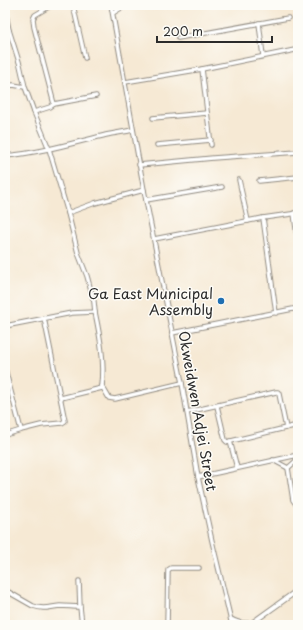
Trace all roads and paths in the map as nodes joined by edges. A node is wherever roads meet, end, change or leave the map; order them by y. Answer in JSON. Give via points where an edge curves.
{"nodes":[{"id":1,"x":52,"y":5,"type":"edge"},
{"id":2,"x":73,"y":5,"type":"edge"},
{"id":3,"x":111,"y":5,"type":"edge"},
{"id":4,"x":126,"y":5,"type":"edge"},
{"id":5,"x":5,"y":10,"type":"edge"},
{"id":6,"x":113,"y":13,"type":"junction"},
{"id":7,"x":288,"y":18,"type":"dead end"},
{"id":8,"x":259,"y":23,"type":"junction"},
{"id":9,"x":7,"y":30,"type":"edge"},
{"id":10,"x":178,"y":38,"type":"dead end"},
{"id":11,"x":296,"y":50,"type":"dead end"},
{"id":12,"x":263,"y":56,"type":"junction"},
{"id":13,"x":85,"y":58,"type":"dead end"},
{"id":14,"x":202,"y":69,"type":"junction"},
{"id":15,"x":125,"y":82,"type":"junction"},
{"id":16,"x":5,"y":86,"type":"edge"},
{"id":17,"x":25,"y":87,"type":"junction"},
{"id":18,"x":96,"y":96,"type":"dead end"},
{"id":19,"x":54,"y":104,"type":"junction"},
{"id":20,"x":34,"y":112,"type":"junction"},
{"id":21,"x":207,"y":113,"type":"junction"},
{"id":22,"x":153,"y":118,"type":"dead end"},
{"id":23,"x":133,"y":130,"type":"junction"},
{"id":24,"x":211,"y":140,"type":"junction"},
{"id":25,"x":157,"y":145,"type":"dead end"},
{"id":26,"x":211,"y":145,"type":"dead end"},
{"id":27,"x":49,"y":149,"type":"junction"},
{"id":28,"x":298,"y":152,"type":"edge"},
{"id":29,"x":5,"y":156,"type":"edge"},
{"id":30,"x":139,"y":164,"type":"junction"},
{"id":31,"x":298,"y":177,"type":"edge"},
{"id":32,"x":239,"y":180,"type":"dead end"},
{"id":33,"x":259,"y":181,"type":"dead end"},
{"id":34,"x":222,"y":187,"type":"dead end"},
{"id":35,"x":144,"y":190,"type":"junction"},
{"id":36,"x":146,"y":200,"type":"junction"},
{"id":37,"x":68,"y":213,"type":"junction"},
{"id":38,"x":296,"y":213,"type":"edge"},
{"id":39,"x":263,"y":218,"type":"junction"},
{"id":40,"x":248,"y":221,"type":"junction"},
{"id":41,"x":154,"y":239,"type":"junction"},
{"id":42,"x":298,"y":244,"type":"edge"},
{"id":43,"x":298,"y":308,"type":"edge"},
{"id":44,"x":94,"y":312,"type":"junction"},
{"id":45,"x":276,"y":313,"type":"junction"},
{"id":46,"x":44,"y":318,"type":"junction"},
{"id":47,"x":5,"y":326,"type":"edge"},
{"id":48,"x":172,"y":333,"type":"junction"},
{"id":49,"x":5,"y":368,"type":"edge"},
{"id":50,"x":182,"y":383,"type":"junction"},
{"id":51,"x":102,"y":386,"type":"junction"},
{"id":52,"x":61,"y":398,"type":"junction"},
{"id":53,"x":217,"y":406,"type":"junction"},
{"id":54,"x":187,"y":412,"type":"junction"},
{"id":55,"x":298,"y":425,"type":"edge"},
{"id":56,"x":286,"y":428,"type":"junction"},
{"id":57,"x":21,"y":430,"type":"junction"},
{"id":58,"x":5,"y":435,"type":"edge"},
{"id":59,"x":230,"y":441,"type":"junction"},
{"id":60,"x":298,"y":454,"type":"edge"},
{"id":61,"x":298,"y":459,"type":"edge"},
{"id":62,"x":273,"y":460,"type":"junction"},
{"id":63,"x":237,"y":468,"type":"junction"},
{"id":64,"x":288,"y":468,"type":"junction"},
{"id":65,"x":198,"y":477,"type":"junction"},
{"id":66,"x":298,"y":507,"type":"edge"},
{"id":67,"x":298,"y":537,"type":"edge"},
{"id":68,"x":298,"y":550,"type":"edge"},
{"id":69,"x":199,"y":568,"type":"dead end"},
{"id":70,"x":79,"y":581,"type":"dead end"},
{"id":71,"x":5,"y":590,"type":"edge"},
{"id":72,"x":298,"y":590,"type":"edge"},
{"id":73,"x":80,"y":607,"type":"junction"},
{"id":74,"x":231,"y":619,"type":"junction"},
{"id":75,"x":251,"y":624,"type":"edge"},
{"id":76,"x":82,"y":625,"type":"edge"},
{"id":77,"x":167,"y":625,"type":"edge"},
{"id":78,"x":232,"y":625,"type":"edge"}],
"edges":[{"from":1,"to":19,"type":"street","via":[[33,19]]},
{"from":2,"to":13,"type":"street"},
{"from":3,"to":6,"type":"street","name":"Okweidwen Adjei Street"},
{"from":4,"to":6,"type":"street"},
{"from":5,"to":9,"type":"street"},
{"from":6,"to":15,"type":"street","name":"Okweidwen Adjei Street"},
{"from":7,"to":8,"type":"street"},
{"from":8,"to":10,"type":"street"},
{"from":8,"to":12,"type":"street"},
{"from":9,"to":17,"type":"street"},
{"from":11,"to":12,"type":"street"},
{"from":12,"to":14,"type":"street"},
{"from":14,"to":15,"type":"street"},
{"from":14,"to":21,"type":"street"},
{"from":15,"to":23,"type":"street","name":"Okweidwen Adjei Street"},
{"from":16,"to":17,"type":"street"},
{"from":17,"to":20,"type":"street"},
{"from":18,"to":19,"type":"street"},
{"from":19,"to":20,"type":"street"},
{"from":20,"to":27,"type":"street"},
{"from":21,"to":22,"type":"street"},
{"from":21,"to":24,"type":"street"},
{"from":23,"to":27,"type":"street"},
{"from":23,"to":30,"type":"street","name":"Okweidwen Adjei Street"},
{"from":24,"to":25,"type":"street"},
{"from":24,"to":26,"type":"street"},
{"from":27,"to":29,"type":"street"},
{"from":27,"to":37,"type":"street"},
{"from":28,"to":30,"type":"street"},
{"from":30,"to":35,"type":"street","name":"Okweidwen Adjei Street"},
{"from":31,"to":33,"type":"street"},
{"from":32,"to":40,"type":"street"},
{"from":34,"to":36,"type":"street"},
{"from":35,"to":36,"type":"street","name":"Okweidwen Adjei Street"},
{"from":35,"to":37,"type":"street","via":[[94,203]]},
{"from":36,"to":41,"type":"street","name":"Okweidwen Adjei Street"},
{"from":37,"to":44,"type":"street","via":[[94,302]]},
{"from":38,"to":39,"type":"street"},
{"from":38,"to":42,"type":"street"},
{"from":39,"to":40,"type":"street"},
{"from":39,"to":45,"type":"street"},
{"from":40,"to":41,"type":"street"},
{"from":41,"to":48,"type":"street","name":"Okweidwen Adjei Street"},
{"from":43,"to":45,"type":"street"},
{"from":44,"to":46,"type":"street"},
{"from":44,"to":51,"type":"street","via":[[101,342]]},
{"from":45,"to":48,"type":"street"},
{"from":46,"to":47,"type":"street"},
{"from":46,"to":52,"type":"street"},
{"from":48,"to":50,"type":"street","name":"Okweidwen Adjei Street"},
{"from":49,"to":57,"type":"street"},
{"from":50,"to":51,"type":"street","via":[[115,399],[109,398]]},
{"from":50,"to":54,"type":"street","name":"Okweidwen Adjei Street"},
{"from":51,"to":52,"type":"street"},
{"from":52,"to":57,"type":"street","via":[[64,422]]},
{"from":53,"to":54,"type":"street"},
{"from":53,"to":56,"type":"street","via":[[278,392]]},
{"from":53,"to":59,"type":"street","via":[[225,440]]},
{"from":54,"to":65,"type":"street","name":"Okweidwen Adjei Street"},
{"from":55,"to":56,"type":"street"},
{"from":56,"to":59,"type":"street"},
{"from":57,"to":58,"type":"street"},
{"from":59,"to":63,"type":"street"},
{"from":60,"to":62,"type":"street"},
{"from":61,"to":64,"type":"street"},
{"from":62,"to":63,"type":"street"},
{"from":62,"to":64,"type":"street"},
{"from":63,"to":65,"type":"street"},
{"from":64,"to":66,"type":"street","via":[[293,500]]},
{"from":65,"to":74,"type":"street","name":"Okweidwen Adjei Street"},
{"from":67,"to":68,"type":"street"},
{"from":69,"to":77,"type":"street","via":[[168,570]]},
{"from":70,"to":73,"type":"street"},
{"from":71,"to":73,"type":"street","via":[[38,608]]},
{"from":72,"to":75,"type":"street"},
{"from":73,"to":76,"type":"street"},
{"from":74,"to":75,"type":"street"},
{"from":74,"to":78,"type":"street","name":"Okweidwen Adjei Street"}]}
